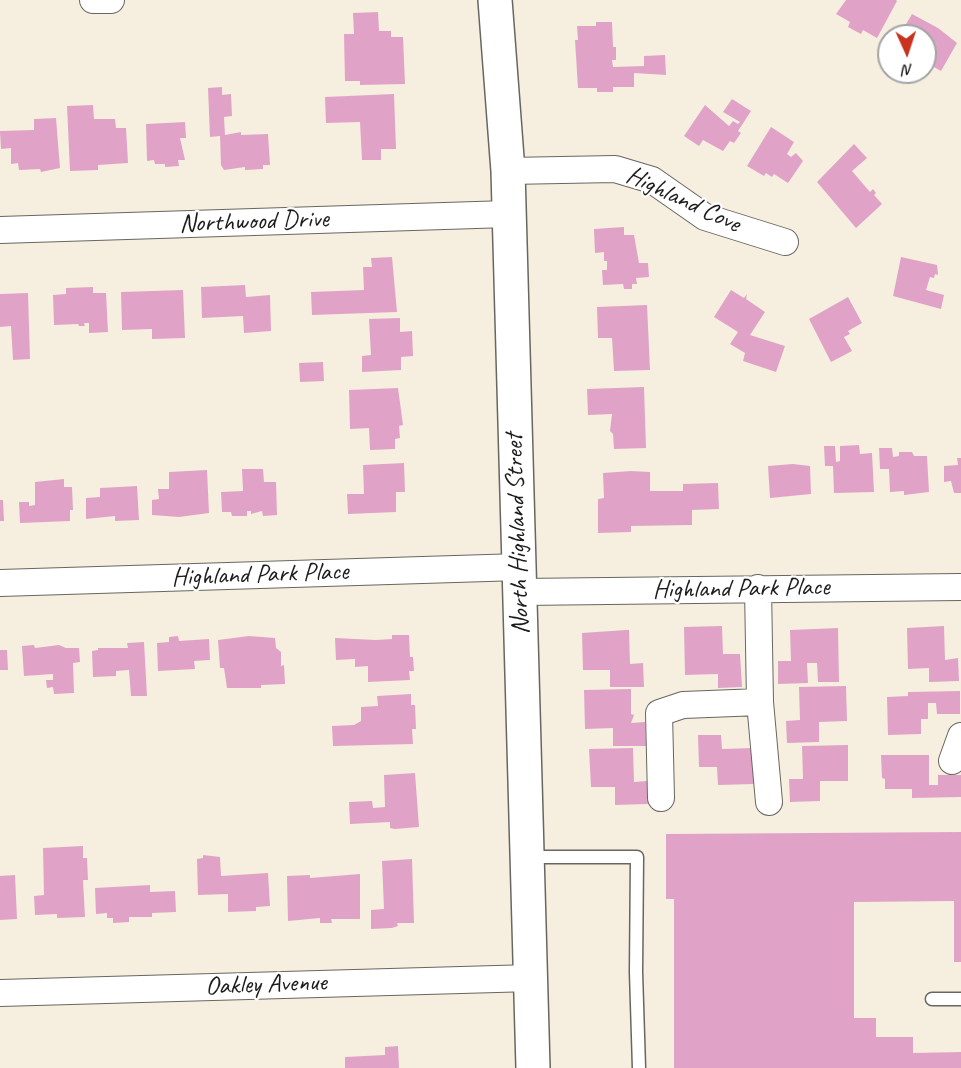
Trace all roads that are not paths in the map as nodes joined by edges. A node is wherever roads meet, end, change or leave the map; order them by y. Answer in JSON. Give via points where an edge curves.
{"nodes":[{"id":1,"x":93,"y":0,"type":"edge"},
{"id":2,"x":111,"y":0,"type":"edge"},
{"id":3,"x":495,"y":0,"type":"edge"},
{"id":4,"x":508,"y":171,"type":"junction"},
{"id":5,"x":508,"y":214,"type":"junction"},
{"id":6,"x":0,"y":230,"type":"edge"},
{"id":7,"x":784,"y":242,"type":"dead end"},
{"id":8,"x":520,"y":580,"type":"junction"},
{"id":9,"x":0,"y":583,"type":"edge"},
{"id":10,"x":961,"y":587,"type":"edge"},
{"id":11,"x":758,"y":588,"type":"junction"},
{"id":12,"x":760,"y":702,"type":"junction"},
{"id":13,"x":961,"y":736,"type":"edge"},
{"id":14,"x":952,"y":761,"type":"dead end"},
{"id":15,"x":661,"y":798,"type":"dead end"},
{"id":16,"x":769,"y":802,"type":"dead end"},
{"id":17,"x":528,"y":857,"type":"junction"},
{"id":18,"x":532,"y":978,"type":"junction"},
{"id":19,"x":0,"y":993,"type":"edge"},
{"id":20,"x":932,"y":999,"type":"dead end"},
{"id":21,"x":961,"y":999,"type":"edge"},
{"id":22,"x":533,"y":1068,"type":"edge"},
{"id":23,"x":639,"y":1068,"type":"edge"}],
"edges":[{"from":1,"to":2,"type":"street"},
{"from":3,"to":4,"type":"main road","name":"North Highland Street"},
{"from":4,"to":5,"type":"main road","name":"North Highland Street"},
{"from":4,"to":7,"type":"street","name":"Highland Cove","via":[[615,169],[652,180],[705,216]]},
{"from":5,"to":6,"type":"street","name":"Northwood Drive"},
{"from":5,"to":8,"type":"main road","name":"North Highland Street"},
{"from":8,"to":9,"type":"street","name":"Highland Park Place"},
{"from":8,"to":11,"type":"street","name":"Highland Park Place"},
{"from":8,"to":17,"type":"main road","name":"North Highland Street"},
{"from":10,"to":11,"type":"street","name":"Highland Park Place"},
{"from":11,"to":12,"type":"street"},
{"from":12,"to":15,"type":"street","via":[[683,705],[659,713]]},
{"from":12,"to":16,"type":"street"},
{"from":13,"to":14,"type":"street"},
{"from":17,"to":18,"type":"main road","name":"North Highland Street"},
{"from":17,"to":23,"type":"lane","via":[[637,857]]},
{"from":18,"to":19,"type":"street","name":"Oakley Avenue"},
{"from":18,"to":22,"type":"main road","name":"North Highland Street"},
{"from":20,"to":21,"type":"lane"}]}
